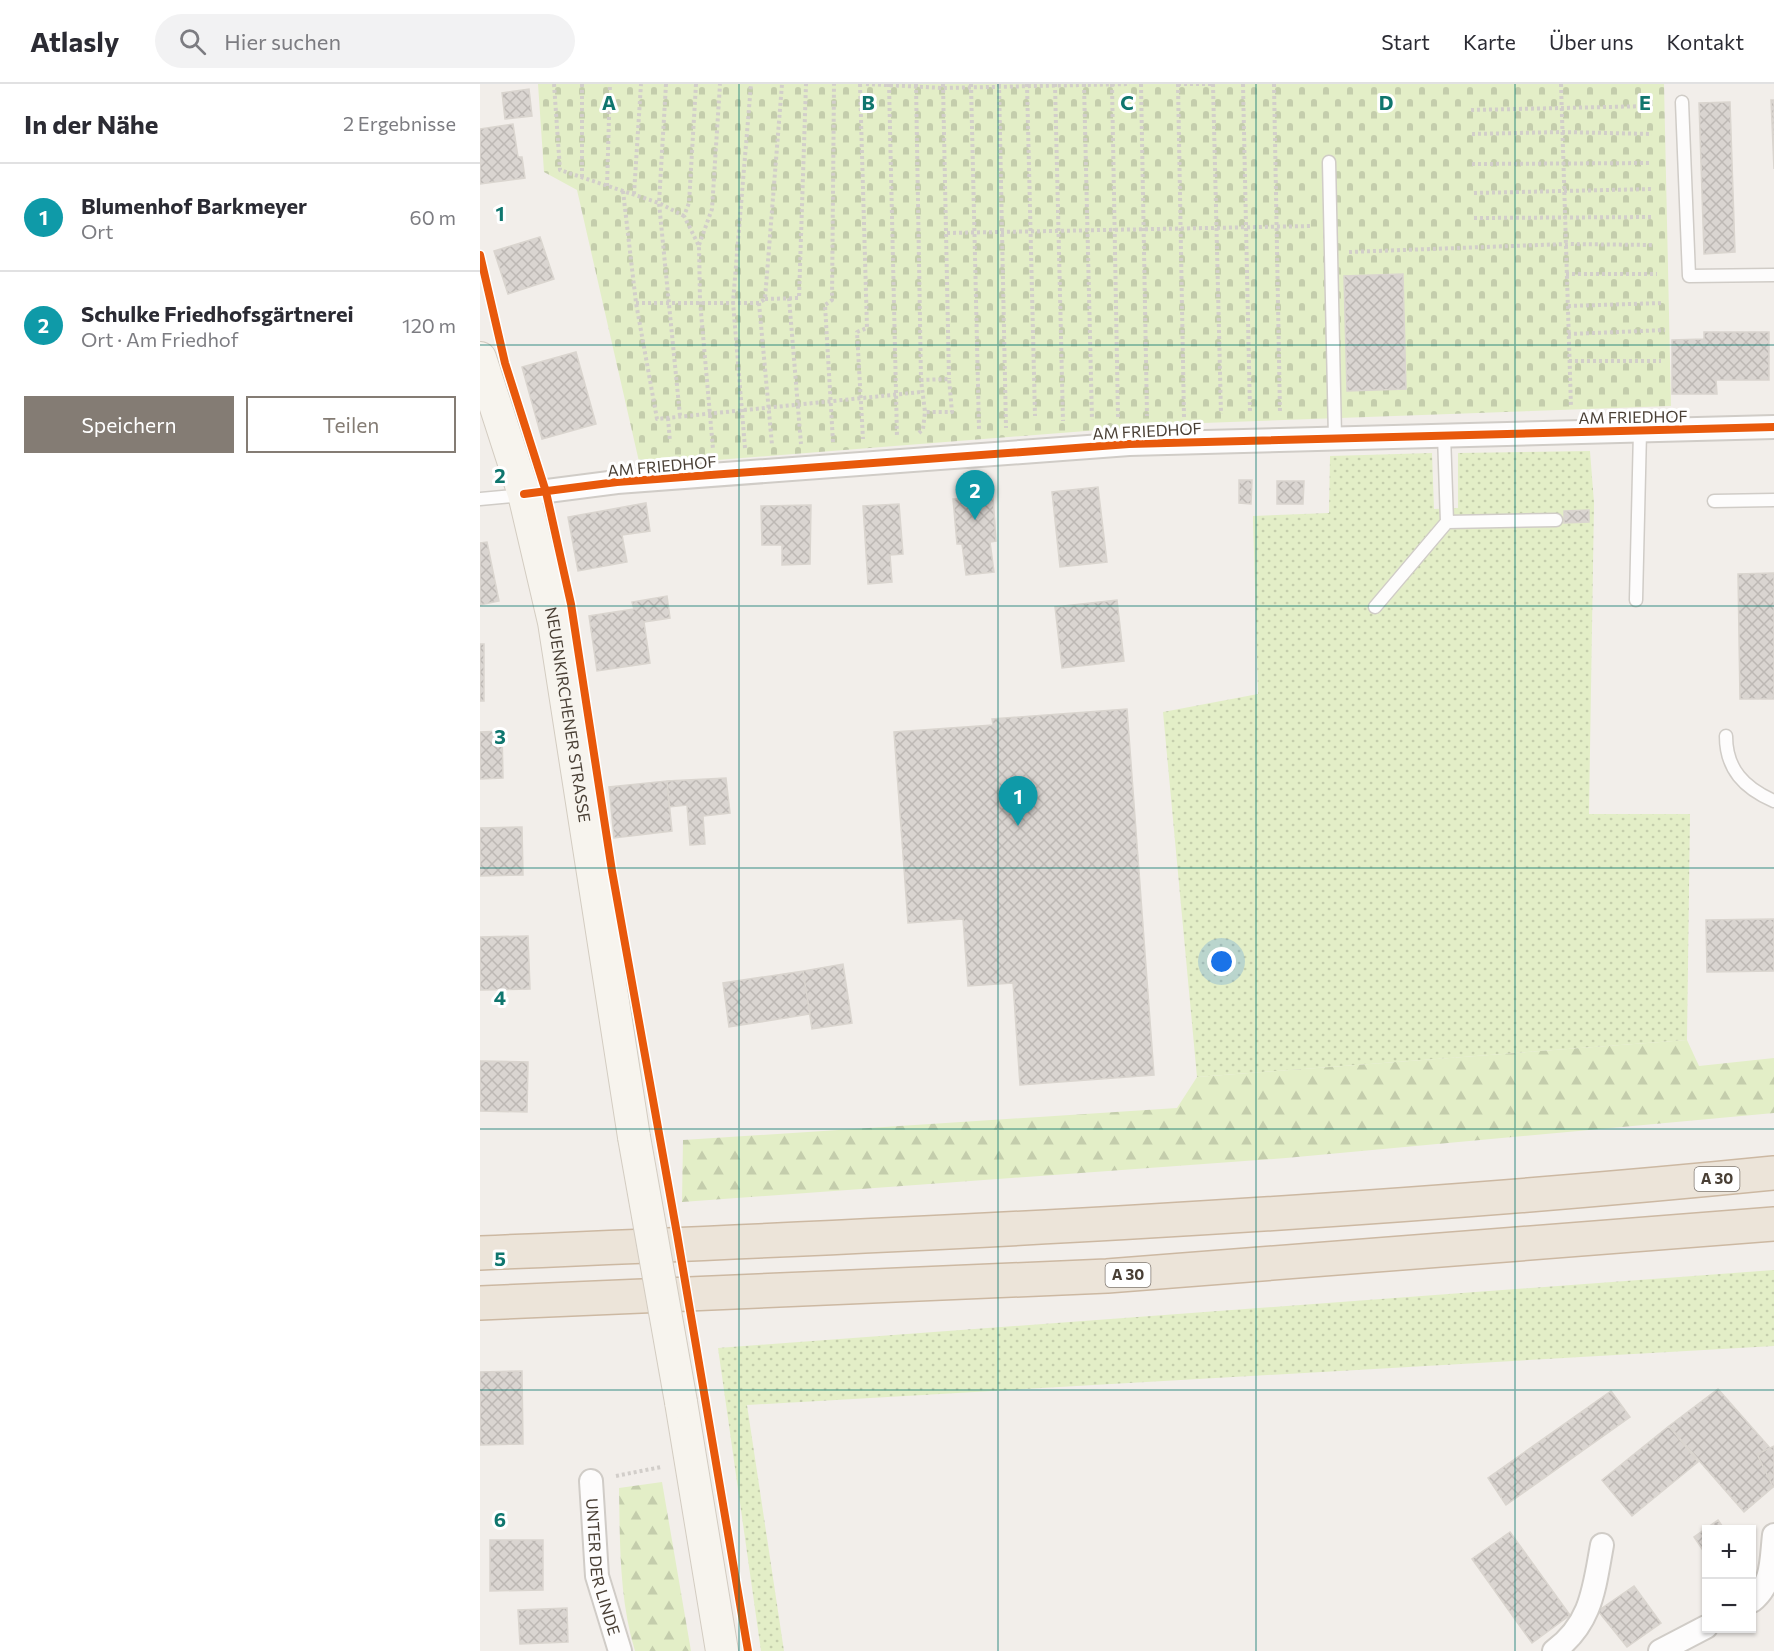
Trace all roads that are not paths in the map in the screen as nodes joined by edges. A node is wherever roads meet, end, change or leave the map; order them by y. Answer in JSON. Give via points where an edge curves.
{"nodes":[{"id":1,"x":1682,"y":102,"type":"dead end"},
{"id":2,"x":1329,"y":162,"type":"dead end"},
{"id":3,"x":1774,"y":275,"type":"edge"},
{"id":4,"x":480,"y":358,"type":"edge"},
{"id":5,"x":1774,"y":428,"type":"edge"},
{"id":6,"x":1640,"y":431,"type":"junction"},
{"id":7,"x":1444,"y":435,"type":"junction"},
{"id":8,"x":1335,"y":437,"type":"junction"},
{"id":9,"x":524,"y":494,"type":"junction"},
{"id":10,"x":480,"y":499,"type":"edge"},
{"id":11,"x":1774,"y":500,"type":"edge"},
{"id":12,"x":1713,"y":501,"type":"dead end"},
{"id":13,"x":1556,"y":520,"type":"dead end"},
{"id":14,"x":1447,"y":522,"type":"junction"},
{"id":15,"x":1636,"y":600,"type":"dead end"},
{"id":16,"x":1375,"y":607,"type":"dead end"},
{"id":17,"x":1726,"y":736,"type":"dead end"},
{"id":18,"x":1774,"y":801,"type":"edge"},
{"id":19,"x":1774,"y":1173,"type":"edge"},
{"id":20,"x":1774,"y":1224,"type":"edge"},
{"id":21,"x":480,"y":1252,"type":"edge"},
{"id":22,"x":480,"y":1302,"type":"edge"},
{"id":23,"x":591,"y":1481,"type":"road end"},
{"id":24,"x":1774,"y":1535,"type":"edge"},
{"id":25,"x":1602,"y":1545,"type":"dead end"},
{"id":26,"x":1756,"y":1597,"type":"edge"},
{"id":27,"x":1702,"y":1630,"type":"edge"},
{"id":28,"x":620,"y":1651,"type":"edge"},
{"id":29,"x":722,"y":1651,"type":"edge"},
{"id":30,"x":1554,"y":1651,"type":"edge"},
{"id":31,"x":1660,"y":1651,"type":"edge"}],
"edges":[{"from":1,"to":3,"type":"lane","via":[[1689,276]]},
{"from":2,"to":8,"type":"lane"},
{"from":4,"to":9,"type":"main road","name":"NEUENKIRCHENER STRASSE"},
{"from":5,"to":6,"type":"street","name":"AM FRIEDHOF"},
{"from":6,"to":7,"type":"street","name":"AM FRIEDHOF"},
{"from":6,"to":15,"type":"lane"},
{"from":7,"to":8,"type":"street","name":"AM FRIEDHOF"},
{"from":7,"to":14,"type":"lane"},
{"from":8,"to":9,"type":"street","name":"AM FRIEDHOF","via":[[909,450]]},
{"from":9,"to":10,"type":"lane"},
{"from":9,"to":29,"type":"main road","name":"NEUENKIRCHENER STRASSE","bridge":true,"via":[[554,622],[624,1077],[681,1402],[679,1465]]},
{"from":11,"to":12,"type":"lane"},
{"from":13,"to":14,"type":"lane"},
{"from":14,"to":16,"type":"lane"},
{"from":17,"to":18,"type":"lane","via":[[1726,754],[1736,774],[1759,795]]},
{"from":19,"to":21,"type":"highway","number":"A 30","via":[[1660,1185],[878,1237]]},
{"from":20,"to":22,"type":"highway","number":"A 30","via":[[1107,1276]]},
{"from":23,"to":28,"type":"street","name":"UNTER DER LINDE","via":[[597,1576]]},
{"from":24,"to":26,"type":"street","via":[[1769,1579]]},
{"from":25,"to":30,"type":"street","via":[[1585,1617],[1575,1635]]},
{"from":27,"to":31,"type":"street"}]}
